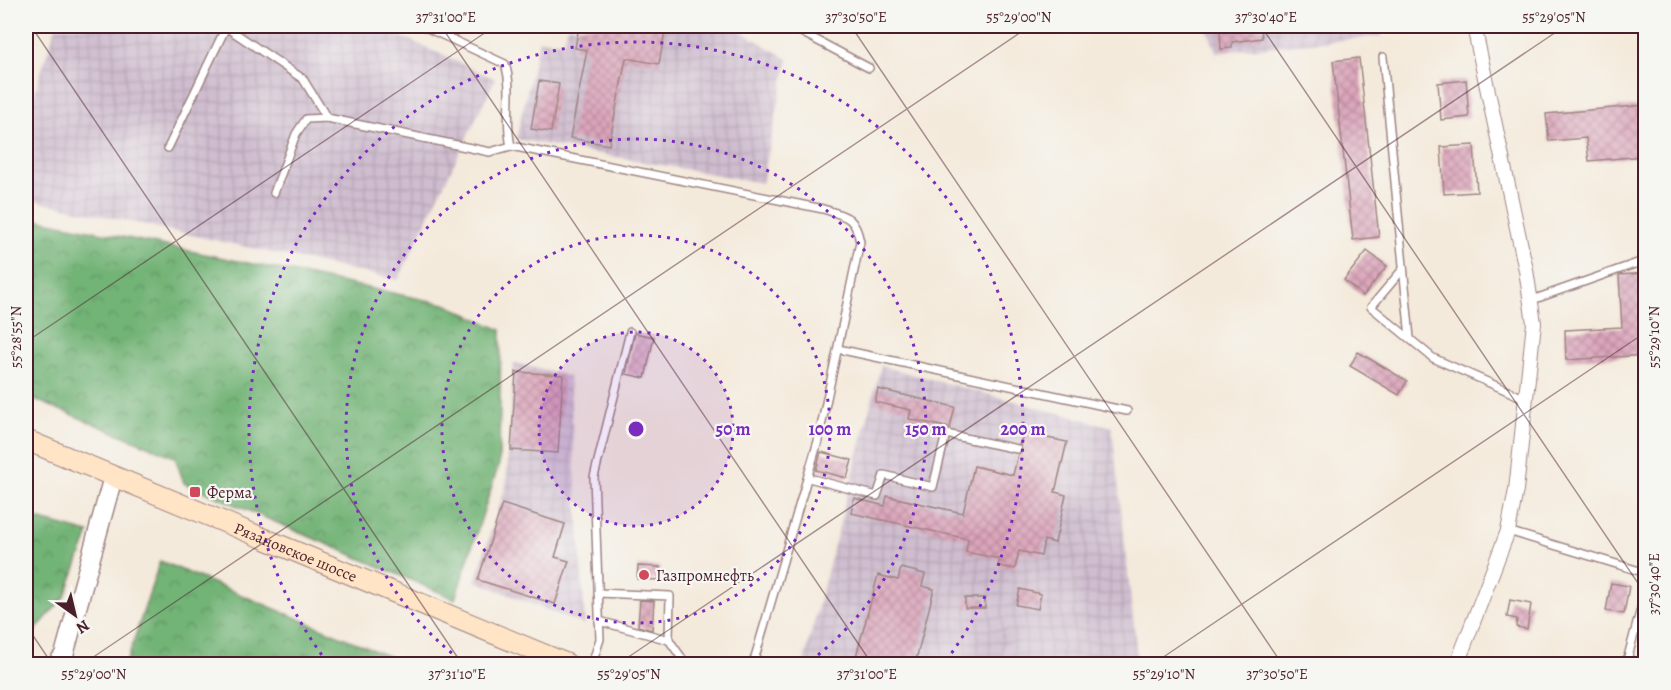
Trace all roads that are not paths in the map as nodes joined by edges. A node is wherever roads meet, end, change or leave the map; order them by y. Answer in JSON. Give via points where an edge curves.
{"nodes":[{"id":1,"x":423,"y":26,"type":"edge"},
{"id":2,"x":790,"y":26,"type":"edge"},
{"id":3,"x":1474,"y":26,"type":"edge"},
{"id":4,"x":1383,"y":57,"type":"dead end"},
{"id":5,"x":869,"y":68,"type":"dead end"},
{"id":6,"x":327,"y":118,"type":"junction"},
{"id":7,"x":511,"y":146,"type":"junction"},
{"id":8,"x":168,"y":148,"type":"dead end"},
{"id":9,"x":274,"y":193,"type":"dead end"},
{"id":10,"x":1646,"y":260,"type":"edge"},
{"id":11,"x":1403,"y":269,"type":"junction"},
{"id":12,"x":1532,"y":300,"type":"junction"},
{"id":13,"x":630,"y":332,"type":"dead end"},
{"id":14,"x":1410,"y":338,"type":"junction"},
{"id":15,"x":838,"y":349,"type":"junction"},
{"id":16,"x":1526,"y":399,"type":"junction"},
{"id":17,"x":1127,"y":411,"type":"dead end"},
{"id":18,"x":26,"y":440,"type":"edge"},
{"id":19,"x":1017,"y":449,"type":"dead end"},
{"id":20,"x":113,"y":477,"type":"junction"},
{"id":21,"x":808,"y":478,"type":"junction"},
{"id":22,"x":1508,"y":531,"type":"junction"},
{"id":23,"x":1646,"y":573,"type":"edge"},
{"id":24,"x":1646,"y":590,"type":"edge"},
{"id":25,"x":598,"y":593,"type":"junction"},
{"id":26,"x":599,"y":621,"type":"junction"},
{"id":27,"x":669,"y":640,"type":"junction"},
{"id":28,"x":61,"y":661,"type":"edge"},
{"id":29,"x":562,"y":664,"type":"edge"},
{"id":30,"x":592,"y":664,"type":"edge"},
{"id":31,"x":686,"y":664,"type":"edge"},
{"id":32,"x":753,"y":664,"type":"edge"},
{"id":33,"x":1457,"y":664,"type":"edge"},
{"id":34,"x":1626,"y":664,"type":"edge"}],
"edges":[{"from":1,"to":7,"type":"lane","via":[[505,64]]},
{"from":2,"to":5,"type":"lane"},
{"from":3,"to":12,"type":"street"},
{"from":4,"to":11,"type":"lane"},
{"from":6,"to":7,"type":"lane","via":[[490,152]]},
{"from":6,"to":8,"type":"lane","via":[[303,79],[226,27]]},
{"from":6,"to":9,"type":"lane","via":[[306,119],[296,134]]},
{"from":7,"to":15,"type":"lane","via":[[847,216],[857,227],[860,242]]},
{"from":10,"to":12,"type":"lane"},
{"from":11,"to":14,"type":"lane"},
{"from":11,"to":14,"type":"lane","via":[[1371,307]]},
{"from":12,"to":16,"type":"street","via":[[1534,323]]},
{"from":13,"to":25,"type":"lane","via":[[594,477]]},
{"from":14,"to":16,"type":"lane","via":[[1433,358]]},
{"from":15,"to":17,"type":"lane"},
{"from":15,"to":21,"type":"lane"},
{"from":16,"to":22,"type":"street"},
{"from":18,"to":20,"type":"main road","name":"Рязановское шоссе"},
{"from":19,"to":21,"type":"lane","via":[[946,434],[933,487],[884,475],[877,496]]},
{"from":20,"to":28,"type":"street"},
{"from":20,"to":29,"type":"main road","name":"Рязановское шоссе"},
{"from":21,"to":32,"type":"lane"},
{"from":22,"to":23,"type":"lane"},
{"from":22,"to":33,"type":"street"},
{"from":24,"to":34,"type":"lane"},
{"from":25,"to":26,"type":"lane"},
{"from":25,"to":27,"type":"lane","via":[[670,596]]},
{"from":26,"to":27,"type":"lane"},
{"from":26,"to":30,"type":"lane","via":[[600,639]]},
{"from":27,"to":31,"type":"lane"}]}
